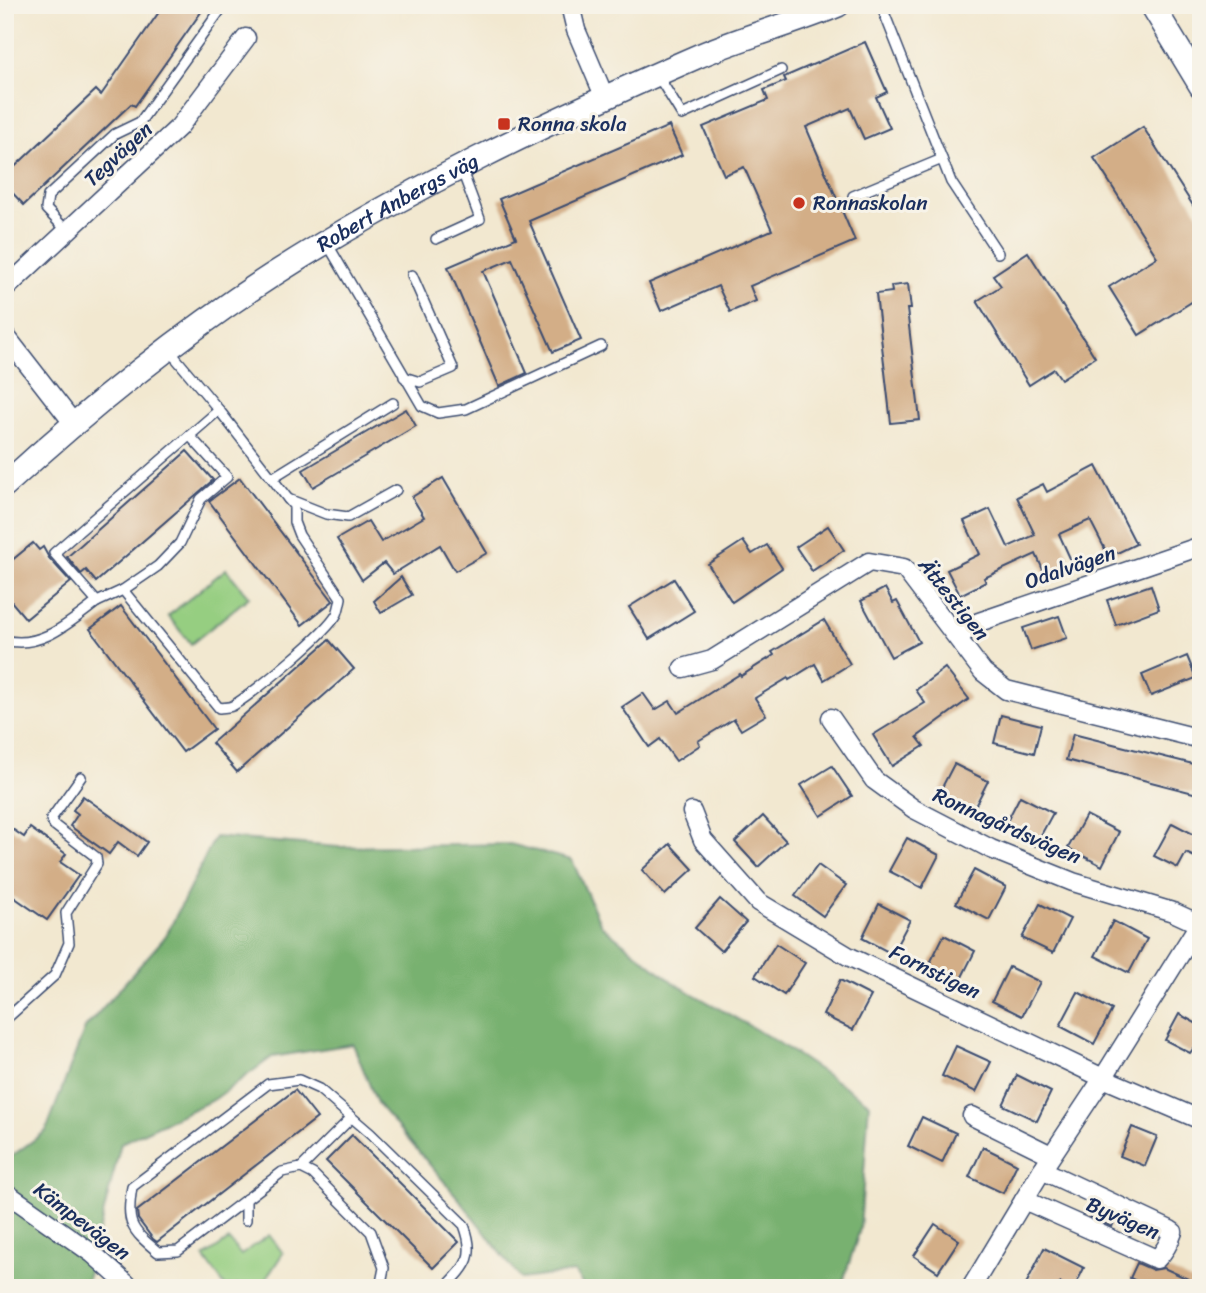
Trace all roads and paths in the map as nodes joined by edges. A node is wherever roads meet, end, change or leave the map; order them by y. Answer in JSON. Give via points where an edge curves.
{"nodes":[{"id":1,"x":224,"y":5,"type":"edge"},
{"id":2,"x":570,"y":5,"type":"edge"},
{"id":3,"x":837,"y":5,"type":"edge"},
{"id":4,"x":880,"y":5,"type":"edge"},
{"id":5,"x":1156,"y":7,"type":"edge"},
{"id":6,"x":246,"y":38,"type":"dead end"},
{"id":7,"x":780,"y":70,"type":"dead end"},
{"id":8,"x":657,"y":75,"type":"junction"},
{"id":9,"x":1201,"y":86,"type":"edge"},
{"id":10,"x":605,"y":98,"type":"junction"},
{"id":11,"x":942,"y":159,"type":"junction"},
{"id":12,"x":461,"y":166,"type":"junction"},
{"id":13,"x":853,"y":197,"type":"dead end"},
{"id":14,"x":68,"y":232,"type":"junction"},
{"id":15,"x":436,"y":239,"type":"dead end"},
{"id":16,"x":327,"y":243,"type":"junction"},
{"id":17,"x":998,"y":253,"type":"dead end"},
{"id":18,"x":412,"y":275,"type":"dead end"},
{"id":19,"x":5,"y":289,"type":"edge"},
{"id":20,"x":5,"y":335,"type":"edge"},
{"id":21,"x":601,"y":346,"type":"dead end"},
{"id":22,"x":169,"y":350,"type":"junction"},
{"id":23,"x":404,"y":377,"type":"junction"},
{"id":24,"x":393,"y":403,"type":"dead end"},
{"id":25,"x":219,"y":410,"type":"junction"},
{"id":26,"x":74,"y":424,"type":"junction"},
{"id":27,"x":190,"y":436,"type":"junction"},
{"id":28,"x":272,"y":478,"type":"junction"},
{"id":29,"x":5,"y":485,"type":"edge"},
{"id":30,"x":396,"y":489,"type":"dead end"},
{"id":31,"x":288,"y":499,"type":"junction"},
{"id":32,"x":1201,"y":546,"type":"edge"},
{"id":33,"x":122,"y":590,"type":"junction"},
{"id":34,"x":97,"y":602,"type":"junction"},
{"id":35,"x":958,"y":637,"type":"junction"},
{"id":36,"x":5,"y":640,"type":"edge"},
{"id":37,"x":683,"y":668,"type":"dead end"},
{"id":38,"x":831,"y":718,"type":"dead end"},
{"id":39,"x":1201,"y":738,"type":"edge"},
{"id":40,"x":82,"y":777,"type":"dead end"},
{"id":41,"x":692,"y":811,"type":"dead end"},
{"id":42,"x":1200,"y":922,"type":"edge"},
{"id":43,"x":5,"y":1020,"type":"edge"},
{"id":44,"x":1103,"y":1078,"type":"junction"},
{"id":45,"x":972,"y":1116,"type":"dead end"},
{"id":46,"x":351,"y":1118,"type":"junction"},
{"id":47,"x":1201,"y":1120,"type":"edge"},
{"id":48,"x":1046,"y":1162,"type":"junction"},
{"id":49,"x":301,"y":1168,"type":"junction"},
{"id":50,"x":5,"y":1192,"type":"edge"},
{"id":51,"x":246,"y":1199,"type":"junction"},
{"id":52,"x":1024,"y":1200,"type":"junction"},
{"id":53,"x":246,"y":1220,"type":"dead end"},
{"id":54,"x":131,"y":1288,"type":"edge"},
{"id":55,"x":380,"y":1288,"type":"edge"},
{"id":56,"x":445,"y":1288,"type":"edge"},
{"id":57,"x":971,"y":1288,"type":"edge"}],
"edges":[{"from":1,"to":14,"type":"lane","via":[[140,122],[115,134],[48,196],[46,209]]},
{"from":2,"to":10,"type":"street"},
{"from":3,"to":8,"type":"street","name":"Robert Anbergs väg"},
{"from":4,"to":11,"type":"lane"},
{"from":5,"to":9,"type":"street"},
{"from":6,"to":14,"type":"street","name":"Tegvägen","via":[[179,127]]},
{"from":7,"to":8,"type":"lane","via":[[682,116]]},
{"from":8,"to":10,"type":"street","name":"Robert Anbergs väg"},
{"from":10,"to":12,"type":"street","name":"Robert Anbergs väg"},
{"from":11,"to":13,"type":"lane"},
{"from":11,"to":17,"type":"lane","via":[[951,182]]},
{"from":12,"to":15,"type":"lane","via":[[480,219]]},
{"from":12,"to":16,"type":"street","name":"Robert Anbergs väg"},
{"from":14,"to":19,"type":"street","name":"Tegvägen"},
{"from":16,"to":22,"type":"street","name":"Robert Anbergs väg","via":[[270,277]]},
{"from":16,"to":23,"type":"lane"},
{"from":18,"to":23,"type":"lane","via":[[453,368],[420,382]]},
{"from":20,"to":26,"type":"street"},
{"from":21,"to":23,"type":"lane","via":[[466,409],[438,413],[422,406]]},
{"from":22,"to":25,"type":"lane"},
{"from":22,"to":26,"type":"street","name":"Robert Anbergs väg"},
{"from":24,"to":28,"type":"lane"},
{"from":25,"to":27,"type":"lane"},
{"from":25,"to":28,"type":"lane"},
{"from":26,"to":29,"type":"street","name":"Robert Anbergs väg"},
{"from":27,"to":33,"type":"lane","via":[[226,477],[201,499],[180,543],[158,566]]},
{"from":27,"to":34,"type":"lane","via":[[54,553]]},
{"from":28,"to":31,"type":"lane"},
{"from":30,"to":31,"type":"lane","via":[[348,517]]},
{"from":31,"to":33,"type":"lane","via":[[294,506],[293,522],[299,535],[341,598],[339,607],[325,628],[232,707],[219,708]]},
{"from":32,"to":35,"type":"street","name":"Odalvägen","via":[[979,622]]},
{"from":33,"to":34,"type":"lane"},
{"from":34,"to":36,"type":"lane","via":[[57,632],[20,644]]},
{"from":35,"to":37,"type":"street","name":"Ättestigen","via":[[904,568],[869,562],[712,660]]},
{"from":35,"to":39,"type":"street","name":"Ättestigen","via":[[983,672],[1006,690]]},
{"from":38,"to":42,"type":"street","name":"Ronnagårdsvägen","via":[[874,779],[914,809],[991,849],[1073,882]]},
{"from":40,"to":43,"type":"lane","via":[[51,819],[96,857],[97,864],[66,913],[69,943],[55,975]]},
{"from":41,"to":44,"type":"street","name":"Fornstigen","via":[[703,840],[758,902],[848,956]]},
{"from":42,"to":44,"type":"street"},
{"from":44,"to":47,"type":"street","name":"Fornstigen"},
{"from":44,"to":48,"type":"street"},
{"from":45,"to":48,"type":"street","name":"Byvägen"},
{"from":46,"to":49,"type":"lane"},
{"from":46,"to":51,"type":"lane","via":[[319,1089],[299,1080],[268,1084],[132,1187],[127,1214],[139,1237],[158,1252],[178,1251]]},
{"from":46,"to":56,"type":"lane","via":[[464,1226],[471,1245],[465,1268]]},
{"from":48,"to":52,"type":"street"},
{"from":48,"to":52,"type":"street","name":"Byvägen","via":[[1170,1230],[1172,1236],[1157,1259]]},
{"from":49,"to":51,"type":"lane","via":[[282,1172]]},
{"from":49,"to":55,"type":"lane","via":[[313,1174],[371,1231],[384,1268]]},
{"from":50,"to":54,"type":"street","name":"Kämpevägen","via":[[93,1254]]},
{"from":51,"to":53,"type":"lane"},
{"from":52,"to":57,"type":"street"}]}
